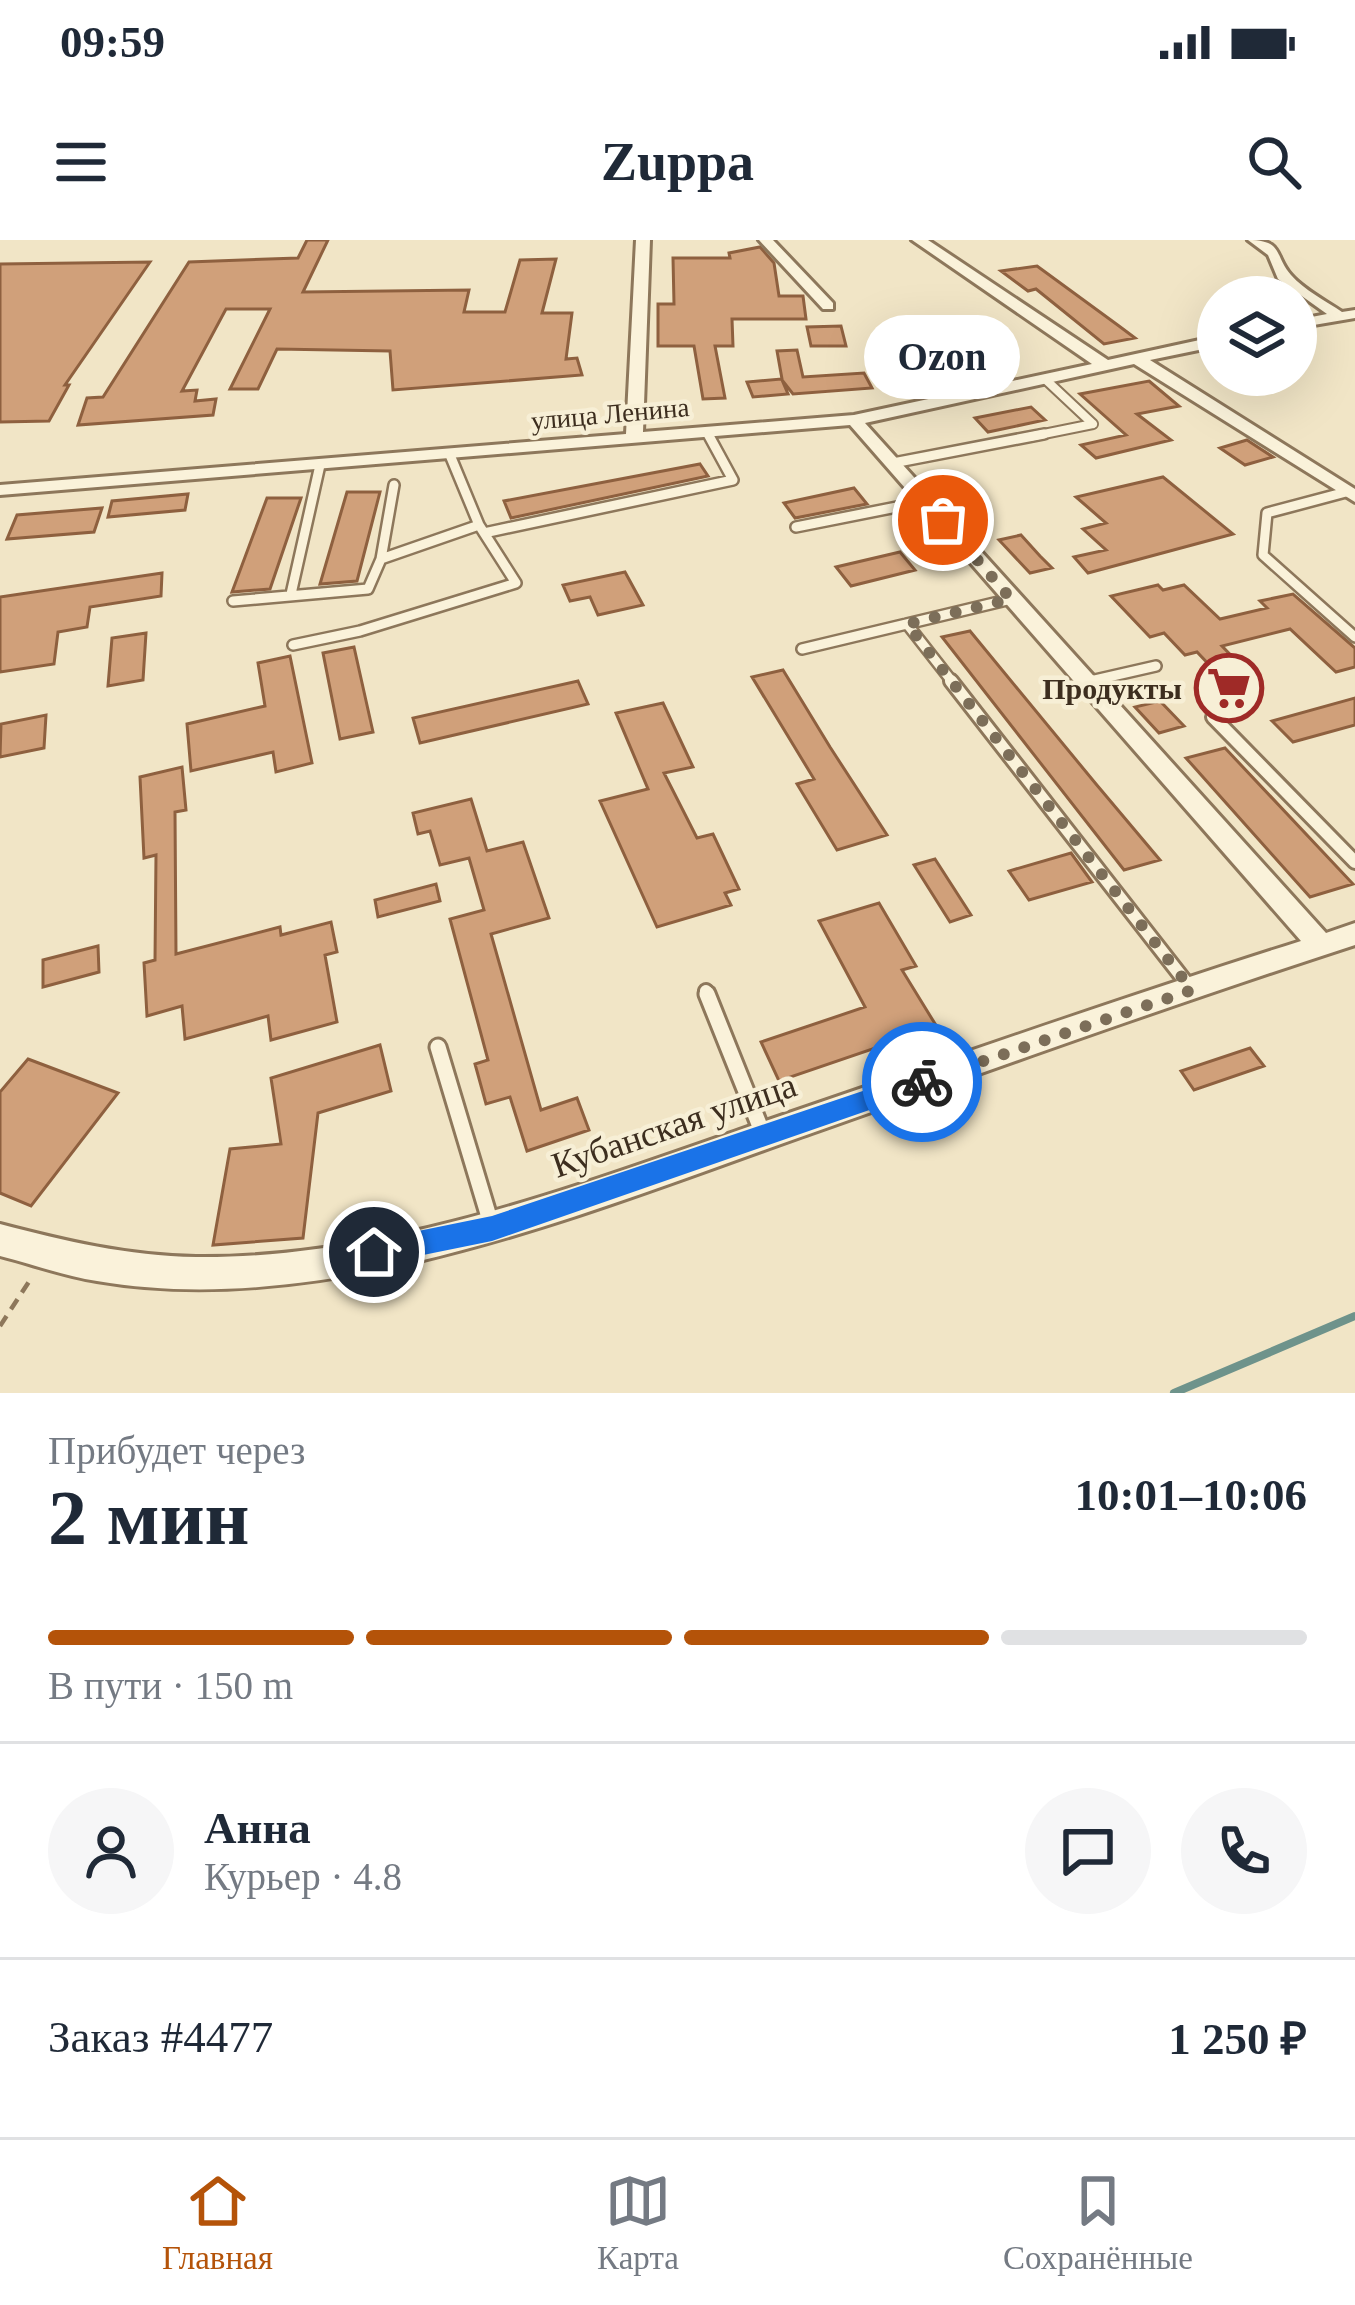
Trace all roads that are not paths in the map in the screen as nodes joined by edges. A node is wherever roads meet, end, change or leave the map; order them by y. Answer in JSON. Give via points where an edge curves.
{"nodes":[{"id":1,"x":643,"y":240,"type":"edge"},
{"id":2,"x":766,"y":240,"type":"edge"},
{"id":3,"x":919,"y":240,"type":"edge"},
{"id":4,"x":1255,"y":240,"type":"edge"},
{"id":5,"x":828,"y":306,"type":"dead end"},
{"id":6,"x":1346,"y":315,"type":"edge"},
{"id":7,"x":1197,"y":345,"type":"edge"},
{"id":8,"x":1136,"y":358,"type":"junction"},
{"id":9,"x":1105,"y":365,"type":"junction"},
{"id":10,"x":1045,"y":379,"type":"junction"},
{"id":11,"x":854,"y":420,"type":"junction"},
{"id":12,"x":708,"y":433,"type":"junction"},
{"id":13,"x":634,"y":440,"type":"junction"},
{"id":14,"x":450,"y":454,"type":"junction"},
{"id":15,"x":892,"y":463,"type":"junction"},
{"id":16,"x":320,"y":465,"type":"junction"},
{"id":17,"x":394,"y":485,"type":"dead end"},
{"id":18,"x":0,"y":490,"type":"edge"},
{"id":19,"x":1350,"y":494,"type":"edge"},
{"id":20,"x":926,"y":501,"type":"junction"},
{"id":21,"x":796,"y":527,"type":"dead end"},
{"id":22,"x":481,"y":529,"type":"junction"},
{"id":23,"x":381,"y":560,"type":"junction"},
{"id":24,"x":291,"y":594,"type":"junction"},
{"id":25,"x":1011,"y":599,"type":"junction"},
{"id":26,"x":233,"y":602,"type":"dead end"},
{"id":27,"x":907,"y":624,"type":"junction"},
{"id":28,"x":1355,"y":638,"type":"edge"},
{"id":29,"x":292,"y":645,"type":"dead end"},
{"id":30,"x":802,"y":650,"type":"dead end"},
{"id":31,"x":1156,"y":666,"type":"dead end"},
{"id":32,"x":1085,"y":682,"type":"junction"},
{"id":33,"x":1213,"y":717,"type":"dead end"},
{"id":34,"x":1355,"y":862,"type":"edge"},
{"id":35,"x":1355,"y":934,"type":"edge"},
{"id":36,"x":1321,"y":945,"type":"junction"},
{"id":37,"x":1192,"y":990,"type":"junction"},
{"id":38,"x":706,"y":991,"type":"dead end"},
{"id":39,"x":438,"y":1047,"type":"dead end"},
{"id":40,"x":764,"y":1136,"type":"junction"},
{"id":41,"x":492,"y":1228,"type":"junction"},
{"id":42,"x":0,"y":1240,"type":"edge"}],
"edges":[{"from":1,"to":13,"type":"street"},
{"from":2,"to":5,"type":"street"},
{"from":3,"to":9,"type":"street"},
{"from":4,"to":6,"type":"street","via":[[1274,254],[1283,276]]},
{"from":7,"to":8,"type":"street","name":"улица Ленина"},
{"from":8,"to":9,"type":"street","name":"улица Ленина"},
{"from":8,"to":19,"type":"street"},
{"from":9,"to":10,"type":"street","name":"улица Ленина"},
{"from":10,"to":11,"type":"street","name":"улица Ленина"},
{"from":10,"to":15,"type":"lane","via":[[1093,424]]},
{"from":11,"to":12,"type":"street","name":"улица Ленина"},
{"from":11,"to":15,"type":"street"},
{"from":12,"to":13,"type":"street","name":"улица Ленина"},
{"from":12,"to":22,"type":"lane","via":[[733,480]]},
{"from":13,"to":14,"type":"street","name":"улица Ленина"},
{"from":14,"to":16,"type":"street","name":"улица Ленина"},
{"from":14,"to":22,"type":"lane"},
{"from":15,"to":20,"type":"street"},
{"from":16,"to":18,"type":"street","name":"улица Ленина"},
{"from":16,"to":24,"type":"lane"},
{"from":17,"to":23,"type":"lane"},
{"from":19,"to":28,"type":"lane","via":[[1267,513],[1263,555]]},
{"from":20,"to":21,"type":"lane"},
{"from":20,"to":25,"type":"street"},
{"from":22,"to":23,"type":"lane"},
{"from":22,"to":29,"type":"lane","via":[[516,583]]},
{"from":23,"to":24,"type":"lane","via":[[368,589]]},
{"from":24,"to":26,"type":"lane"},
{"from":25,"to":27,"type":"lane"},
{"from":25,"to":32,"type":"street"},
{"from":27,"to":30,"type":"lane"},
{"from":27,"to":37,"type":"lane"},
{"from":31,"to":32,"type":"lane"},
{"from":32,"to":36,"type":"street"},
{"from":33,"to":34,"type":"lane"},
{"from":35,"to":36,"type":"street","name":"Кубанская улица"},
{"from":36,"to":37,"type":"street","name":"Кубанская улица"},
{"from":37,"to":40,"type":"street","name":"Кубанская улица"},
{"from":38,"to":40,"type":"lane"},
{"from":39,"to":41,"type":"lane"},
{"from":40,"to":41,"type":"street","name":"Кубанская улица"},
{"from":41,"to":42,"type":"street","name":"Кубанская улица","via":[[296,1269],[163,1269],[45,1256]]}]}
